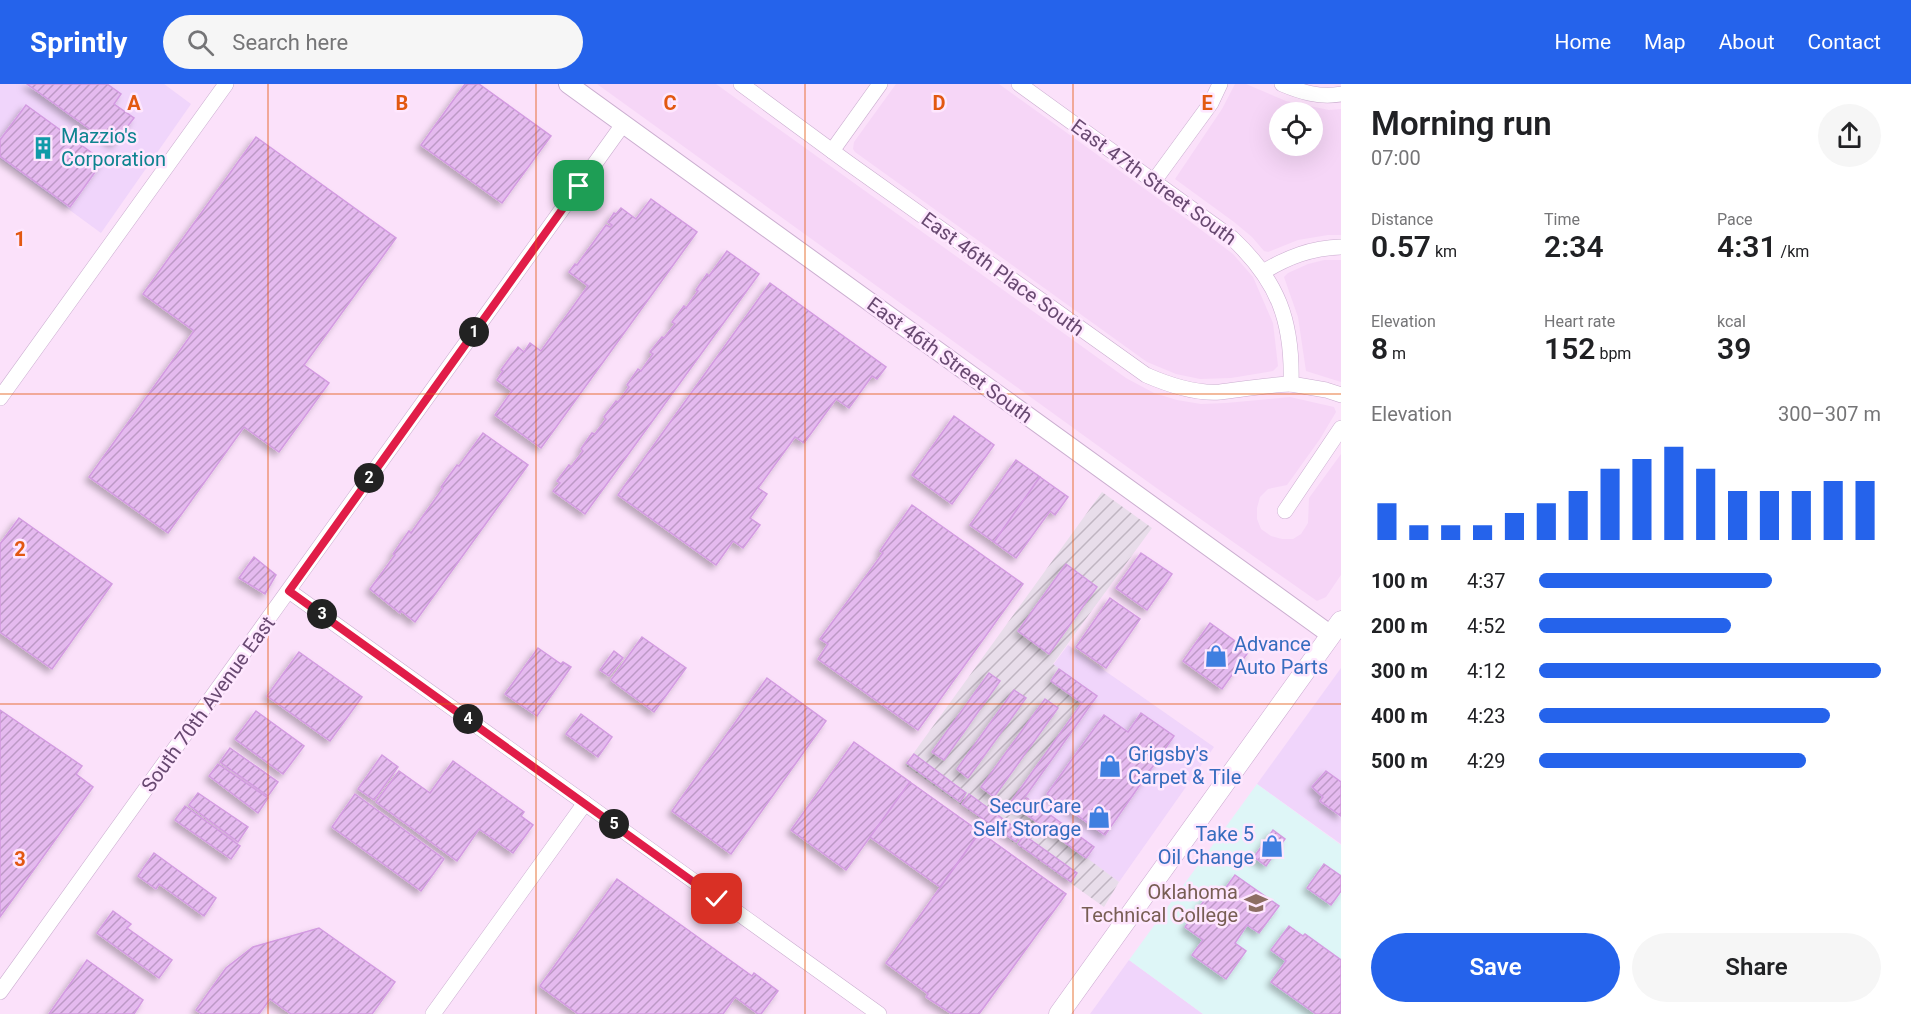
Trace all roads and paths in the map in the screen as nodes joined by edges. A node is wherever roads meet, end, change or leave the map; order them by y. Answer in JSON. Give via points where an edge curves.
{"nodes":[{"id":1,"x":226,"y":84,"type":"edge"},
{"id":2,"x":568,"y":84,"type":"edge"},
{"id":3,"x":741,"y":84,"type":"edge"},
{"id":4,"x":880,"y":84,"type":"edge"},
{"id":5,"x":1019,"y":84,"type":"edge"},
{"id":6,"x":1220,"y":84,"type":"edge"},
{"id":7,"x":1282,"y":84,"type":"edge"},
{"id":8,"x":1341,"y":94,"type":"edge"},
{"id":9,"x":624,"y":123,"type":"junction"},
{"id":10,"x":832,"y":151,"type":"junction"},
{"id":11,"x":1154,"y":181,"type":"junction"},
{"id":12,"x":1341,"y":247,"type":"edge"},
{"id":13,"x":1263,"y":272,"type":"junction"},
{"id":14,"x":1291,"y":384,"type":"junction"},
{"id":15,"x":1341,"y":395,"type":"edge"},
{"id":16,"x":0,"y":398,"type":"edge"},
{"id":17,"x":1341,"y":428,"type":"edge"},
{"id":18,"x":1285,"y":512,"type":"dead end"},
{"id":19,"x":289,"y":591,"type":"junction"},
{"id":20,"x":1336,"y":628,"type":"edge"},
{"id":21,"x":585,"y":803,"type":"junction"},
{"id":22,"x":0,"y":992,"type":"edge"},
{"id":23,"x":433,"y":1014,"type":"edge"},
{"id":24,"x":879,"y":1014,"type":"edge"},
{"id":25,"x":1059,"y":1014,"type":"edge"}],
"edges":[{"from":1,"to":16,"type":"street"},
{"from":2,"to":9,"type":"street","name":"East 46th Street South"},
{"from":3,"to":10,"type":"street","name":"East 46th Place South"},
{"from":4,"to":10,"type":"street"},
{"from":5,"to":11,"type":"street","name":"East 47th Street South"},
{"from":6,"to":11,"type":"street"},
{"from":7,"to":8,"type":"street","via":[[1316,95]]},
{"from":9,"to":19,"type":"street","name":"South 70th Avenue East"},
{"from":9,"to":20,"type":"street","name":"East 46th Street South"},
{"from":10,"to":14,"type":"street","name":"East 46th Place South","via":[[1146,375],[1171,386],[1202,391]]},
{"from":11,"to":13,"type":"street","name":"East 47th Street South","via":[[1232,238]]},
{"from":12,"to":13,"type":"street","via":[[1299,253]]},
{"from":13,"to":14,"type":"street","name":"East 47th Street South","via":[[1288,327]]},
{"from":14,"to":15,"type":"street"},
{"from":17,"to":18,"type":"street"},
{"from":19,"to":21,"type":"street"},
{"from":19,"to":22,"type":"street","name":"South 70th Avenue East"},
{"from":20,"to":25,"type":"main road"},
{"from":21,"to":23,"type":"street"},
{"from":21,"to":24,"type":"street"}]}
